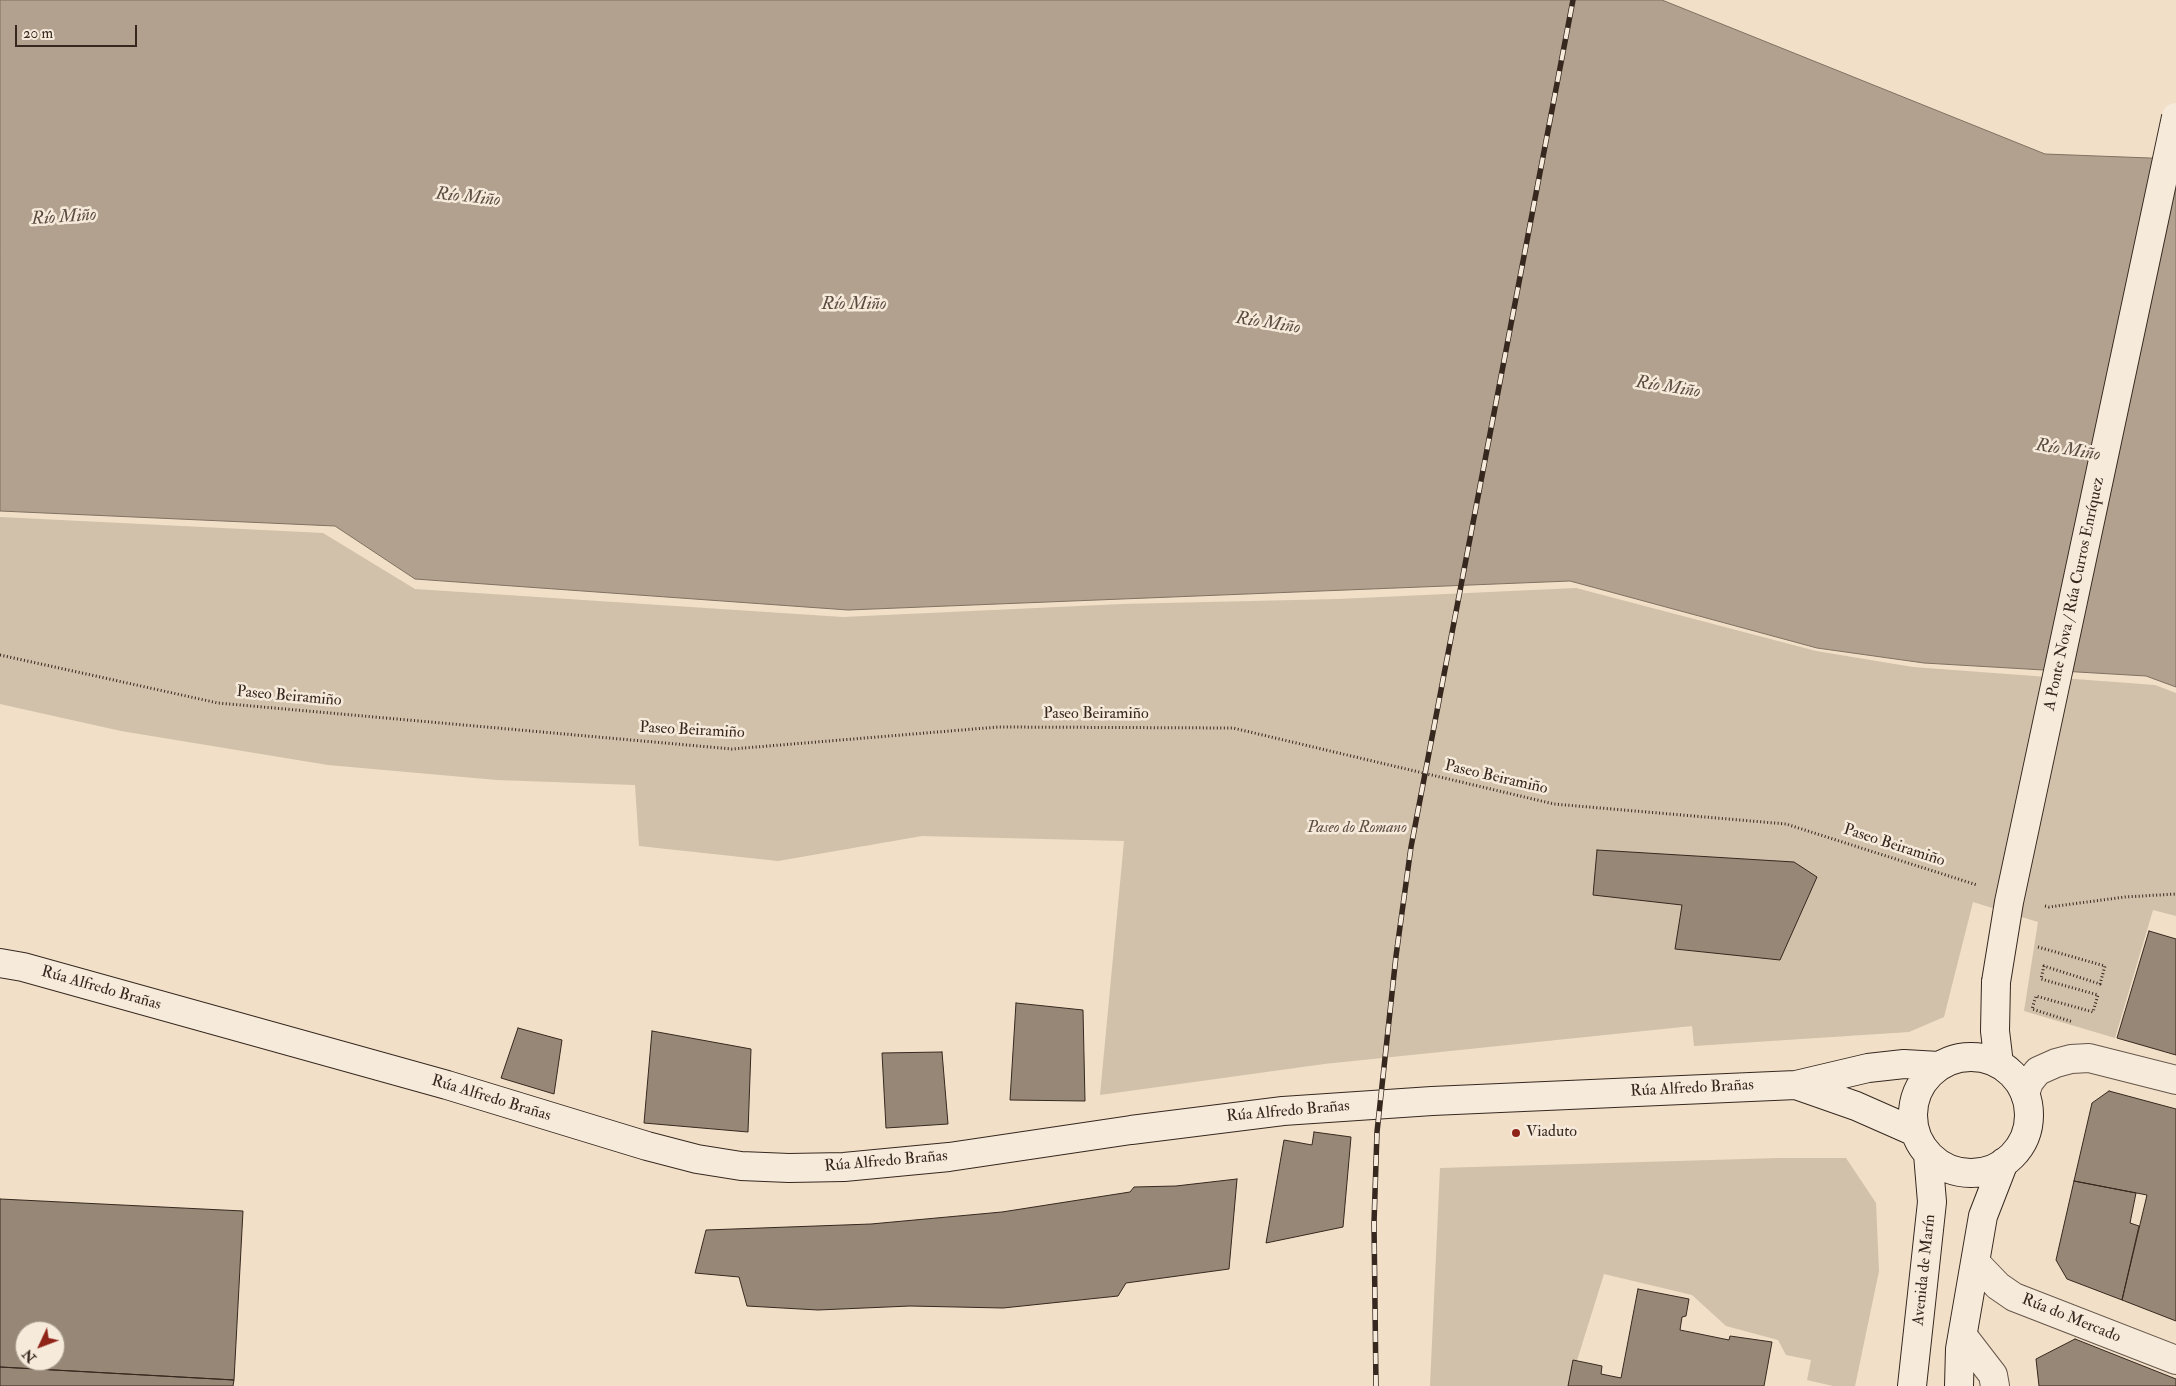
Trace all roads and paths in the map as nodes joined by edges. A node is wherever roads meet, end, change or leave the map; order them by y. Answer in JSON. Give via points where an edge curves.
{"nodes":[{"id":1,"x":2176,"y":117,"type":"edge"},
{"id":2,"x":0,"y":655,"type":"edge"},
{"id":3,"x":1980,"y":886,"type":"dead end"},
{"id":4,"x":2176,"y":894,"type":"edge"},
{"id":5,"x":2042,"y":905,"type":"dead end"},
{"id":6,"x":2029,"y":944,"type":"dead end"},
{"id":7,"x":0,"y":963,"type":"edge"},
{"id":8,"x":1996,"y":982,"type":"junction"},
{"id":9,"x":1966,"y":1057,"type":"junction"},
{"id":10,"x":2089,"y":1058,"type":"junction"},
{"id":11,"x":1999,"y":1064,"type":"junction"},
{"id":12,"x":1939,"y":1066,"type":"junction"},
{"id":13,"x":2176,"y":1080,"type":"edge"},
{"id":14,"x":1796,"y":1085,"type":"junction"},
{"id":15,"x":2025,"y":1094,"type":"junction"},
{"id":16,"x":1922,"y":1143,"type":"junction"},
{"id":17,"x":2004,"y":1162,"type":"junction"},
{"id":18,"x":1976,"y":1264,"type":"junction"},
{"id":19,"x":1963,"y":1336,"type":"junction"},
{"id":20,"x":2176,"y":1360,"type":"edge"},
{"id":21,"x":1912,"y":1386,"type":"edge"},
{"id":22,"x":1959,"y":1386,"type":"edge"},
{"id":23,"x":1995,"y":1386,"type":"edge"}],
"edges":[{"from":1,"to":8,"type":"street","name":"A Ponte Nova / Rúa Curros Enríquez","bridge":true,"via":[[2009,902]]},
{"from":2,"to":3,"type":"path","name":"Paseo Beiramiño","via":[[218,703],[732,749],[998,727],[1233,728],[1554,804],[1786,824]]},
{"from":4,"to":5,"type":"path","via":[[2049,907]]},
{"from":6,"to":10,"type":"path","via":[[2104,966],[2100,984],[2044,966],[2041,979],[2098,995],[2093,1012],[2036,996],[2032,1010],[2086,1025]]},
{"from":7,"to":14,"type":"street","name":"Rúa Alfredo Brañas","via":[[447,1085],[646,1146],[741,1166],[844,1167],[949,1157],[1283,1111]]},
{"from":8,"to":9,"type":"street"},
{"from":8,"to":11,"type":"street","via":[[1994,1031]]},
{"from":9,"to":11,"type":"street","via":[[1983,1058]]},
{"from":9,"to":12,"type":"street"},
{"from":10,"to":13,"type":"street"},
{"from":10,"to":15,"type":"street","via":[[2056,1063],[2038,1071]]},
{"from":11,"to":15,"type":"street","via":[[2019,1082]]},
{"from":12,"to":14,"type":"street","name":"Rúa Alfredo Brañas","via":[[1904,1064],[1868,1068]]},
{"from":12,"to":16,"type":"street","via":[[1926,1078],[1916,1095],[1913,1113]]},
{"from":14,"to":16,"type":"street","name":"Rúa Alfredo Brañas","via":[[1856,1106]]},
{"from":15,"to":17,"type":"street","via":[[2028,1124],[2016,1151]]},
{"from":16,"to":17,"type":"street","via":[[1941,1164],[1965,1172],[1990,1169]]},
{"from":16,"to":21,"type":"street","name":"Avenida de Marín","via":[[1932,1202]]},
{"from":17,"to":18,"type":"street","via":[[1983,1216]]},
{"from":18,"to":19,"type":"street"},
{"from":18,"to":20,"type":"street","name":"Rúa do Mercado","via":[[2014,1297]]},
{"from":19,"to":22,"type":"street"},
{"from":19,"to":23,"type":"street","via":[[1992,1375]]}]}
